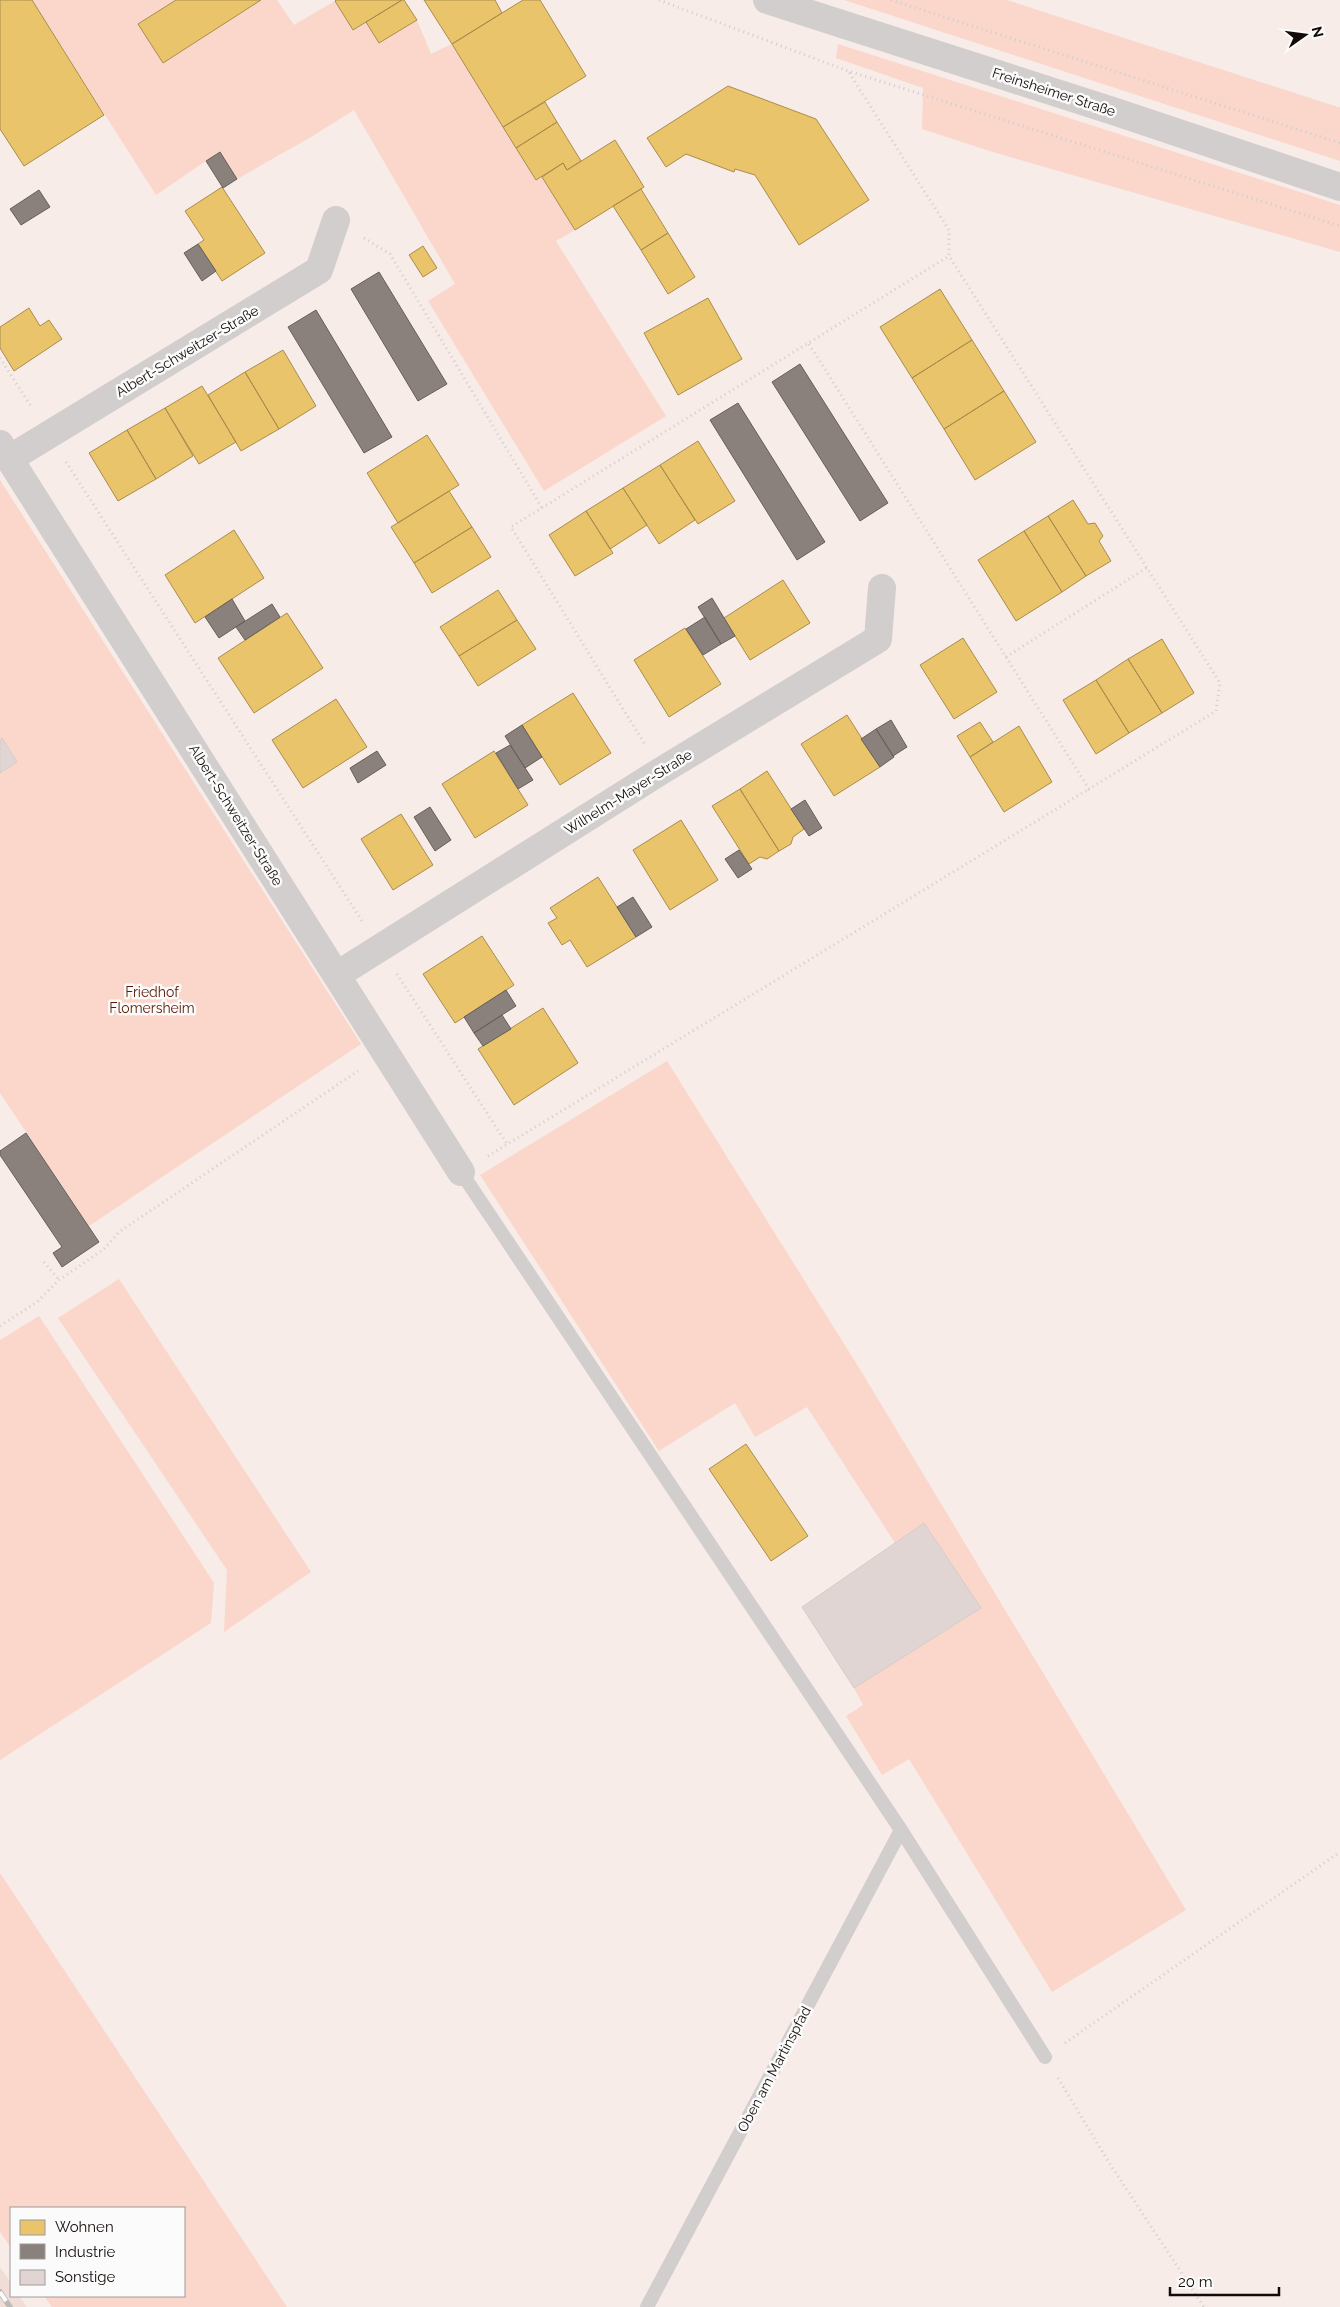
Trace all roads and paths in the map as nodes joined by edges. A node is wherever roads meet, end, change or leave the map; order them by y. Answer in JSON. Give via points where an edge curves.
{"nodes":[{"id":1,"x":659,"y":0,"type":"edge"},
{"id":2,"x":766,"y":0,"type":"edge"},
{"id":3,"x":891,"y":0,"type":"edge"},
{"id":4,"x":848,"y":71,"type":"junction"},
{"id":5,"x":1340,"y":143,"type":"edge"},
{"id":6,"x":1340,"y":187,"type":"edge"},
{"id":7,"x":336,"y":220,"type":"joint"},
{"id":8,"x":1340,"y":226,"type":"edge"},
{"id":9,"x":949,"y":256,"type":"junction"},
{"id":10,"x":809,"y":344,"type":"junction"},
{"id":11,"x":0,"y":358,"type":"edge"},
{"id":12,"x":48,"y":435,"type":"junction"},
{"id":13,"x":5,"y":451,"type":"edge"},
{"id":14,"x":542,"y":508,"type":"junction"},
{"id":15,"x":1148,"y":567,"type":"junction"},
{"id":16,"x":882,"y":588,"type":"dead end"},
{"id":17,"x":1006,"y":657,"type":"junction"},
{"id":18,"x":661,"y":771,"type":"junction"},
{"id":19,"x":1090,"y":790,"type":"junction"},
{"id":20,"x":380,"y":948,"type":"junction"},
{"id":21,"x":337,"y":975,"type":"junction"},
{"id":22,"x":385,"y":1051,"type":"junction"},
{"id":23,"x":507,"y":1144,"type":"junction"},
{"id":24,"x":461,"y":1172,"type":"junction"},
{"id":25,"x":44,"y":1262,"type":"dead end"},
{"id":26,"x":59,"y":1280,"type":"junction"},
{"id":27,"x":0,"y":1326,"type":"edge"},
{"id":28,"x":901,"y":1830,"type":"junction"},
{"id":29,"x":1340,"y":1852,"type":"edge"},
{"id":30,"x":1045,"y":2057,"type":"junction"},
{"id":31,"x":647,"y":2307,"type":"edge"},
{"id":32,"x":1204,"y":2307,"type":"edge"}],
"edges":[{"from":1,"to":4,"type":"path"},
{"from":2,"to":6,"type":"street","name":"Freinsheimer Straße"},
{"from":3,"to":5,"type":"path"},
{"from":4,"to":8,"type":"path"},
{"from":4,"to":9,"type":"path","via":[[949,230]]},
{"from":7,"to":12,"type":"street","name":"Albert-Schweitzer-Straße","via":[[319,270]]},
{"from":7,"to":14,"type":"path","via":[[390,254]]},
{"from":9,"to":10,"type":"path"},
{"from":9,"to":15,"type":"path"},
{"from":10,"to":14,"type":"path"},
{"from":10,"to":17,"type":"path"},
{"from":11,"to":12,"type":"path"},
{"from":12,"to":13,"type":"street","name":"Albert-Schweitzer-Straße"},
{"from":12,"to":20,"type":"path"},
{"from":13,"to":21,"type":"street","name":"Albert-Schweitzer-Straße"},
{"from":14,"to":18,"type":"path","via":[[511,528]]},
{"from":15,"to":17,"type":"path"},
{"from":15,"to":19,"type":"path","via":[[1220,683],[1216,711]]},
{"from":16,"to":18,"type":"street","name":"Wilhelm-Mayer-Straße","via":[[878,639]]},
{"from":17,"to":19,"type":"path"},
{"from":18,"to":20,"type":"street","name":"Wilhelm-Mayer-Straße"},
{"from":19,"to":23,"type":"path"},
{"from":20,"to":21,"type":"street","name":"Wilhelm-Mayer-Straße"},
{"from":20,"to":23,"type":"path"},
{"from":21,"to":22,"type":"street","name":"Albert-Schweitzer-Straße"},
{"from":22,"to":24,"type":"street","name":"Albert-Schweitzer-Straße"},
{"from":22,"to":26,"type":"path","via":[[119,1232],[104,1249]]},
{"from":23,"to":24,"type":"path"},
{"from":24,"to":28,"type":"lane"},
{"from":25,"to":26,"type":"path"},
{"from":26,"to":27,"type":"path","via":[[37,1302]]},
{"from":28,"to":30,"type":"lane"},
{"from":28,"to":31,"type":"lane","name":"Oben am Martinspfad"},
{"from":29,"to":30,"type":"path"},
{"from":30,"to":32,"type":"path","via":[[1108,2161]]}]}
